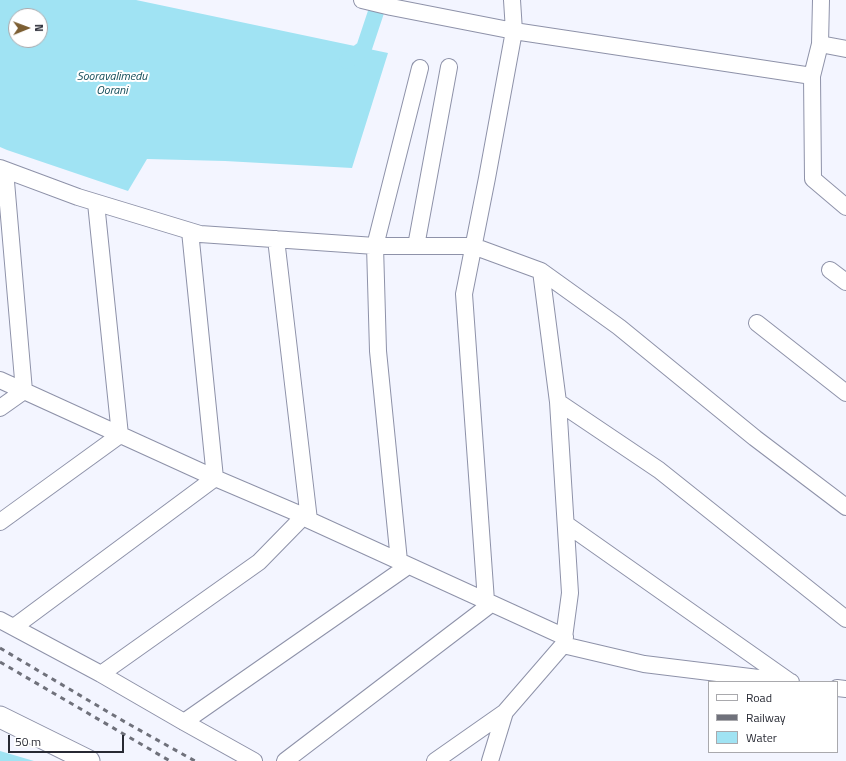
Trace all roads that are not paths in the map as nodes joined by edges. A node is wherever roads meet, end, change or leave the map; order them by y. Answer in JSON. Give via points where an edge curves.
{"nodes":[{"id":1,"x":365,"y":0,"type":"edge"},
{"id":2,"x":512,"y":0,"type":"edge"},
{"id":3,"x":821,"y":0,"type":"edge"},
{"id":4,"x":514,"y":31,"type":"junction"},
{"id":5,"x":820,"y":44,"type":"junction"},
{"id":6,"x":846,"y":49,"type":"edge"},
{"id":7,"x":449,"y":67,"type":"dead end"},
{"id":8,"x":420,"y":68,"type":"dead end"},
{"id":9,"x":812,"y":76,"type":"junction"},
{"id":10,"x":3,"y":169,"type":"edge"},
{"id":11,"x":96,"y":203,"type":"junction"},
{"id":12,"x":846,"y":206,"type":"edge"},
{"id":13,"x":190,"y":231,"type":"junction"},
{"id":14,"x":276,"y":239,"type":"junction"},
{"id":15,"x":374,"y":246,"type":"junction"},
{"id":16,"x":416,"y":246,"type":"junction"},
{"id":17,"x":473,"y":246,"type":"junction"},
{"id":18,"x":830,"y":270,"type":"dead end"},
{"id":19,"x":541,"y":271,"type":"junction"},
{"id":20,"x":846,"y":282,"type":"edge"},
{"id":21,"x":757,"y":323,"type":"dead end"},
{"id":22,"x":0,"y":380,"type":"edge"},
{"id":23,"x":24,"y":391,"type":"junction"},
{"id":24,"x":846,"y":393,"type":"edge"},
{"id":25,"x":558,"y":402,"type":"junction"},
{"id":26,"x":0,"y":408,"type":"edge"},
{"id":27,"x":120,"y":435,"type":"junction"},
{"id":28,"x":215,"y":478,"type":"junction"},
{"id":29,"x":846,"y":507,"type":"edge"},
{"id":30,"x":306,"y":518,"type":"junction"},
{"id":31,"x":0,"y":522,"type":"edge"},
{"id":32,"x":566,"y":524,"type":"junction"},
{"id":33,"x":403,"y":564,"type":"junction"},
{"id":34,"x":489,"y":602,"type":"junction"},
{"id":35,"x":846,"y":619,"type":"edge"},
{"id":36,"x":7,"y":624,"type":"edge"},
{"id":37,"x":564,"y":641,"type":"junction"},
{"id":38,"x":102,"y":674,"type":"junction"},
{"id":39,"x":783,"y":681,"type":"edge"},
{"id":40,"x":790,"y":681,"type":"edge"},
{"id":41,"x":505,"y":712,"type":"junction"},
{"id":42,"x":0,"y":717,"type":"edge"},
{"id":43,"x":184,"y":722,"type":"junction"},
{"id":44,"x":89,"y":761,"type":"edge"},
{"id":45,"x":254,"y":761,"type":"edge"},
{"id":46,"x":285,"y":761,"type":"edge"},
{"id":47,"x":435,"y":761,"type":"edge"},
{"id":48,"x":490,"y":761,"type":"edge"}],
"edges":[{"from":1,"to":4,"type":"street"},
{"from":2,"to":4,"type":"street"},
{"from":3,"to":5,"type":"street"},
{"from":4,"to":9,"type":"street"},
{"from":4,"to":17,"type":"street"},
{"from":5,"to":6,"type":"street"},
{"from":5,"to":9,"type":"street"},
{"from":7,"to":16,"type":"street"},
{"from":8,"to":15,"type":"street"},
{"from":9,"to":12,"type":"street","via":[[813,179]]},
{"from":10,"to":11,"type":"street"},
{"from":10,"to":23,"type":"street"},
{"from":11,"to":13,"type":"street"},
{"from":11,"to":27,"type":"street"},
{"from":13,"to":14,"type":"street","via":[[200,234]]},
{"from":13,"to":28,"type":"street"},
{"from":14,"to":15,"type":"street"},
{"from":14,"to":30,"type":"street"},
{"from":15,"to":16,"type":"street"},
{"from":15,"to":33,"type":"street","via":[[378,351]]},
{"from":16,"to":17,"type":"street"},
{"from":17,"to":19,"type":"street"},
{"from":17,"to":34,"type":"street","via":[[464,294]]},
{"from":18,"to":20,"type":"street"},
{"from":19,"to":25,"type":"street"},
{"from":19,"to":29,"type":"street","via":[[620,327],[755,438]]},
{"from":21,"to":24,"type":"street"},
{"from":22,"to":23,"type":"street"},
{"from":23,"to":26,"type":"street"},
{"from":23,"to":27,"type":"street"},
{"from":25,"to":32,"type":"street"},
{"from":25,"to":35,"type":"street","via":[[659,470]]},
{"from":27,"to":28,"type":"street"},
{"from":27,"to":31,"type":"street"},
{"from":28,"to":30,"type":"street"},
{"from":28,"to":36,"type":"street"},
{"from":30,"to":33,"type":"street"},
{"from":30,"to":38,"type":"street","via":[[258,562]]},
{"from":32,"to":37,"type":"street","via":[[570,593]]},
{"from":32,"to":40,"type":"street"},
{"from":33,"to":34,"type":"street"},
{"from":33,"to":43,"type":"street"},
{"from":34,"to":37,"type":"street"},
{"from":34,"to":46,"type":"street"},
{"from":36,"to":38,"type":"street"},
{"from":37,"to":39,"type":"street","via":[[644,664]]},
{"from":37,"to":41,"type":"street"},
{"from":38,"to":43,"type":"street"},
{"from":41,"to":47,"type":"street"},
{"from":41,"to":48,"type":"street"},
{"from":42,"to":44,"type":"street"},
{"from":43,"to":45,"type":"street"}]}
